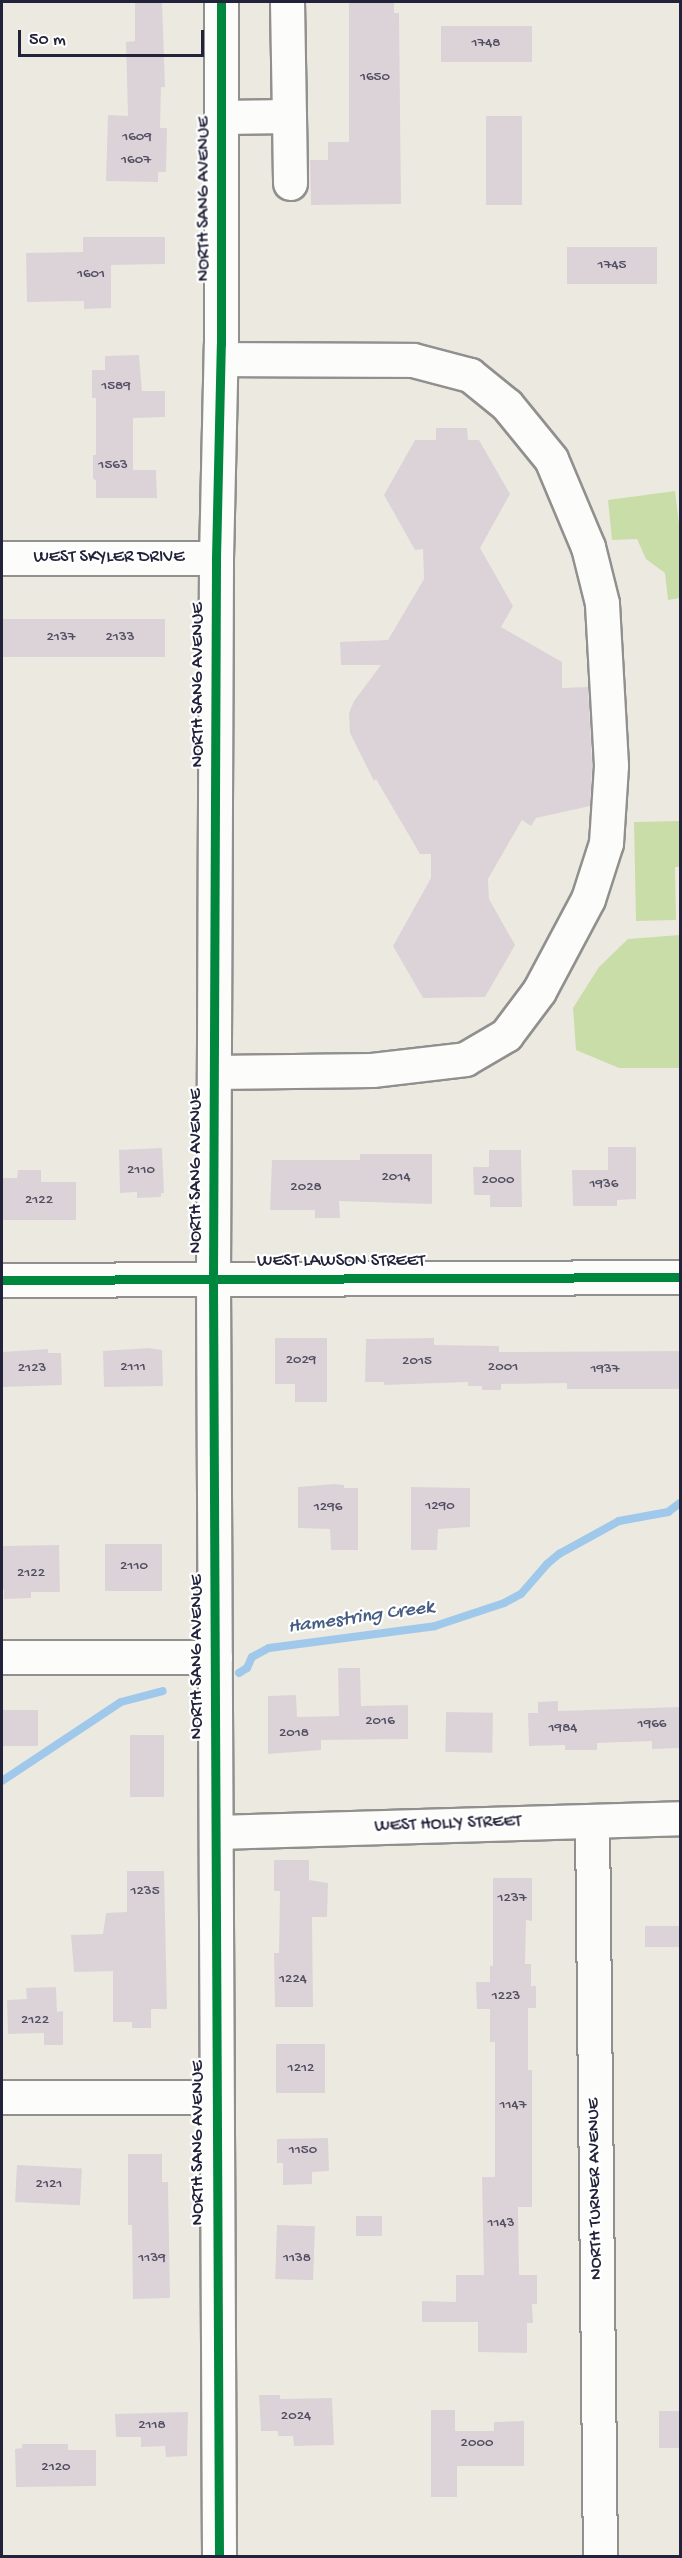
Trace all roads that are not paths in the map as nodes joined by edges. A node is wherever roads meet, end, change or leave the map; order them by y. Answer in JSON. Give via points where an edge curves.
{"nodes":[{"id":1,"x":221,"y":2,"type":"edge"},
{"id":2,"x":287,"y":2,"type":"edge"},
{"id":3,"x":289,"y":116,"type":"junction"},
{"id":4,"x":221,"y":117,"type":"junction"},
{"id":5,"x":290,"y":183,"type":"dead end"},
{"id":6,"x":221,"y":359,"type":"junction"},
{"id":7,"x":2,"y":558,"type":"edge"},
{"id":8,"x":216,"y":558,"type":"junction"},
{"id":9,"x":214,"y":1072,"type":"junction"},
{"id":10,"x":681,"y":1277,"type":"edge"},
{"id":11,"x":213,"y":1279,"type":"junction"},
{"id":12,"x":2,"y":1280,"type":"edge"},
{"id":13,"x":2,"y":1657,"type":"edge"},
{"id":14,"x":215,"y":1657,"type":"junction"},
{"id":15,"x":681,"y":1818,"type":"edge"},
{"id":16,"x":592,"y":1821,"type":"junction"},
{"id":17,"x":216,"y":1832,"type":"junction"},
{"id":18,"x":2,"y":2097,"type":"edge"},
{"id":19,"x":215,"y":2097,"type":"junction"},
{"id":20,"x":219,"y":2556,"type":"edge"},
{"id":21,"x":600,"y":2556,"type":"edge"}],
"edges":[{"from":1,"to":4,"type":"street","name":"NORTH SANG AVENUE"},
{"from":2,"to":3,"type":"street"},
{"from":3,"to":4,"type":"street"},
{"from":3,"to":5,"type":"street"},
{"from":4,"to":6,"type":"street","name":"NORTH SANG AVENUE"},
{"from":6,"to":8,"type":"street","name":"NORTH SANG AVENUE"},
{"from":6,"to":9,"type":"street","via":[[413,360],[470,375],[507,405],[551,459],[588,548],[602,603],[611,765],[606,843],[588,899],[539,990],[506,1035],[465,1059],[372,1070]]},
{"from":7,"to":8,"type":"street","name":"WEST SKYLER DRIVE"},
{"from":8,"to":9,"type":"street","name":"NORTH SANG AVENUE"},
{"from":9,"to":11,"type":"street","name":"NORTH SANG AVENUE"},
{"from":10,"to":11,"type":"street","name":"WEST LAWSON STREET"},
{"from":11,"to":12,"type":"street","name":"WEST LAWSON STREET"},
{"from":11,"to":14,"type":"street","name":"NORTH SANG AVENUE"},
{"from":13,"to":14,"type":"street"},
{"from":14,"to":17,"type":"street","name":"NORTH SANG AVENUE"},
{"from":15,"to":16,"type":"street","name":"WEST HOLLY STREET"},
{"from":16,"to":17,"type":"street","name":"WEST HOLLY STREET"},
{"from":16,"to":21,"type":"street","name":"NORTH TURNER AVENUE"},
{"from":17,"to":19,"type":"street","name":"NORTH SANG AVENUE"},
{"from":18,"to":19,"type":"street"},
{"from":19,"to":20,"type":"street","name":"NORTH SANG AVENUE"}]}
